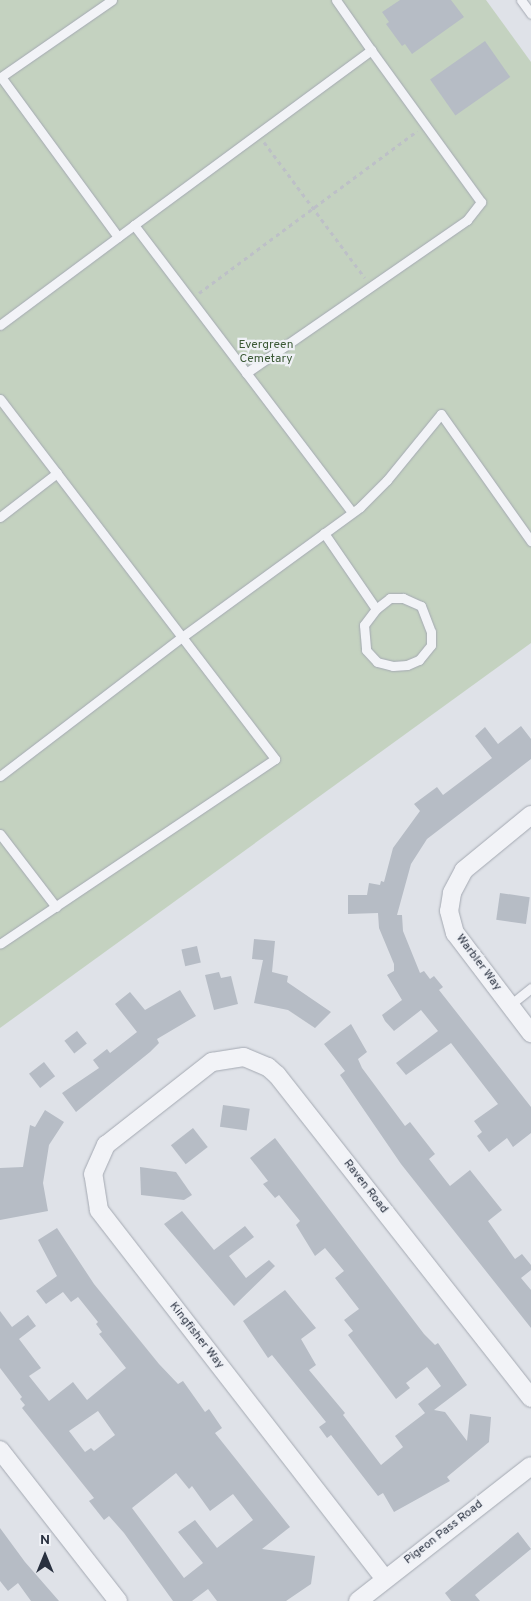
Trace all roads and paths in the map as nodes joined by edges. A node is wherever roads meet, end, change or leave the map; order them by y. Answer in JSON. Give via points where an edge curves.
{"nodes":[{"id":1,"x":112,"y":0,"type":"edge"},
{"id":2,"x":336,"y":0,"type":"edge"},
{"id":3,"x":521,"y":0,"type":"edge"},
{"id":4,"x":531,"y":14,"type":"edge"},
{"id":5,"x":371,"y":50,"type":"junction"},
{"id":6,"x":1,"y":76,"type":"edge"},
{"id":7,"x":426,"y":125,"type":"junction"},
{"id":8,"x":258,"y":134,"type":"junction"},
{"id":9,"x":314,"y":209,"type":"junction"},
{"id":10,"x":134,"y":225,"type":"junction"},
{"id":11,"x":118,"y":237,"type":"junction"},
{"id":12,"x":371,"y":286,"type":"junction"},
{"id":13,"x":190,"y":299,"type":"junction"},
{"id":14,"x":0,"y":325,"type":"edge"},
{"id":15,"x":246,"y":373,"type":"junction"},
{"id":16,"x":0,"y":399,"type":"edge"},
{"id":17,"x":57,"y":473,"type":"junction"},
{"id":18,"x":352,"y":512,"type":"junction"},
{"id":19,"x":0,"y":517,"type":"edge"},
{"id":20,"x":324,"y":533,"type":"junction"},
{"id":21,"x":531,"y":540,"type":"edge"},
{"id":22,"x":376,"y":609,"type":"junction"},
{"id":23,"x":182,"y":637,"type":"junction"},
{"id":24,"x":0,"y":776,"type":"edge"},
{"id":25,"x":531,"y":815,"type":"edge"},
{"id":26,"x":0,"y":834,"type":"edge"},
{"id":27,"x":56,"y":907,"type":"junction"},
{"id":28,"x":0,"y":944,"type":"edge"},
{"id":29,"x":531,"y":988,"type":"edge"},
{"id":30,"x":510,"y":1005,"type":"junction"},
{"id":31,"x":531,"y":1032,"type":"edge"},
{"id":32,"x":168,"y":1095,"type":"joint"},
{"id":33,"x":531,"y":1398,"type":"edge"},
{"id":34,"x":0,"y":1450,"type":"edge"},
{"id":35,"x":531,"y":1466,"type":"edge"},
{"id":36,"x":385,"y":1579,"type":"junction"},
{"id":37,"x":118,"y":1601,"type":"edge"},
{"id":38,"x":358,"y":1601,"type":"edge"}],
"edges":[{"from":1,"to":6,"type":"lane"},
{"from":2,"to":5,"type":"lane"},
{"from":3,"to":4,"type":"lane"},
{"from":5,"to":7,"type":"lane"},
{"from":5,"to":8,"type":"lane"},
{"from":6,"to":11,"type":"lane"},
{"from":7,"to":9,"type":"path"},
{"from":7,"to":12,"type":"lane","via":[[481,202],[467,220]]},
{"from":8,"to":9,"type":"path"},
{"from":8,"to":10,"type":"lane"},
{"from":9,"to":12,"type":"path"},
{"from":9,"to":13,"type":"path"},
{"from":10,"to":11,"type":"lane"},
{"from":10,"to":13,"type":"lane"},
{"from":11,"to":14,"type":"lane"},
{"from":12,"to":15,"type":"lane"},
{"from":13,"to":15,"type":"lane"},
{"from":15,"to":18,"type":"lane"},
{"from":16,"to":17,"type":"lane"},
{"from":17,"to":19,"type":"lane"},
{"from":17,"to":23,"type":"lane"},
{"from":18,"to":20,"type":"lane"},
{"from":18,"to":21,"type":"lane","via":[[387,480],[441,414]]},
{"from":20,"to":22,"type":"lane"},
{"from":20,"to":23,"type":"lane"},
{"from":22,"to":22,"type":"lane","via":[[364,625],[366,650],[377,662],[393,666],[407,666],[419,660],[431,645],[431,632],[421,606],[403,598],[390,598]]},
{"from":23,"to":24,"type":"lane"},
{"from":23,"to":27,"type":"lane","via":[[275,759]]},
{"from":25,"to":30,"type":"street","name":"Warbler Way","via":[[461,875],[452,893],[449,912],[455,933]]},
{"from":26,"to":27,"type":"lane"},
{"from":27,"to":28,"type":"lane"},
{"from":29,"to":30,"type":"lane"},
{"from":30,"to":31,"type":"street","name":"Warbler Way"},
{"from":32,"to":33,"type":"street","name":"Raven Road","via":[[204,1067],[222,1058],[244,1057],[277,1075]]},
{"from":32,"to":36,"type":"street","name":"Kingfisher Way","via":[[106,1144],[92,1185],[99,1210]]},
{"from":34,"to":37,"type":"street"},
{"from":35,"to":36,"type":"street","name":"Pigeon Pass Road"},
{"from":36,"to":38,"type":"street","name":"Pigeon Pass Road"}]}
